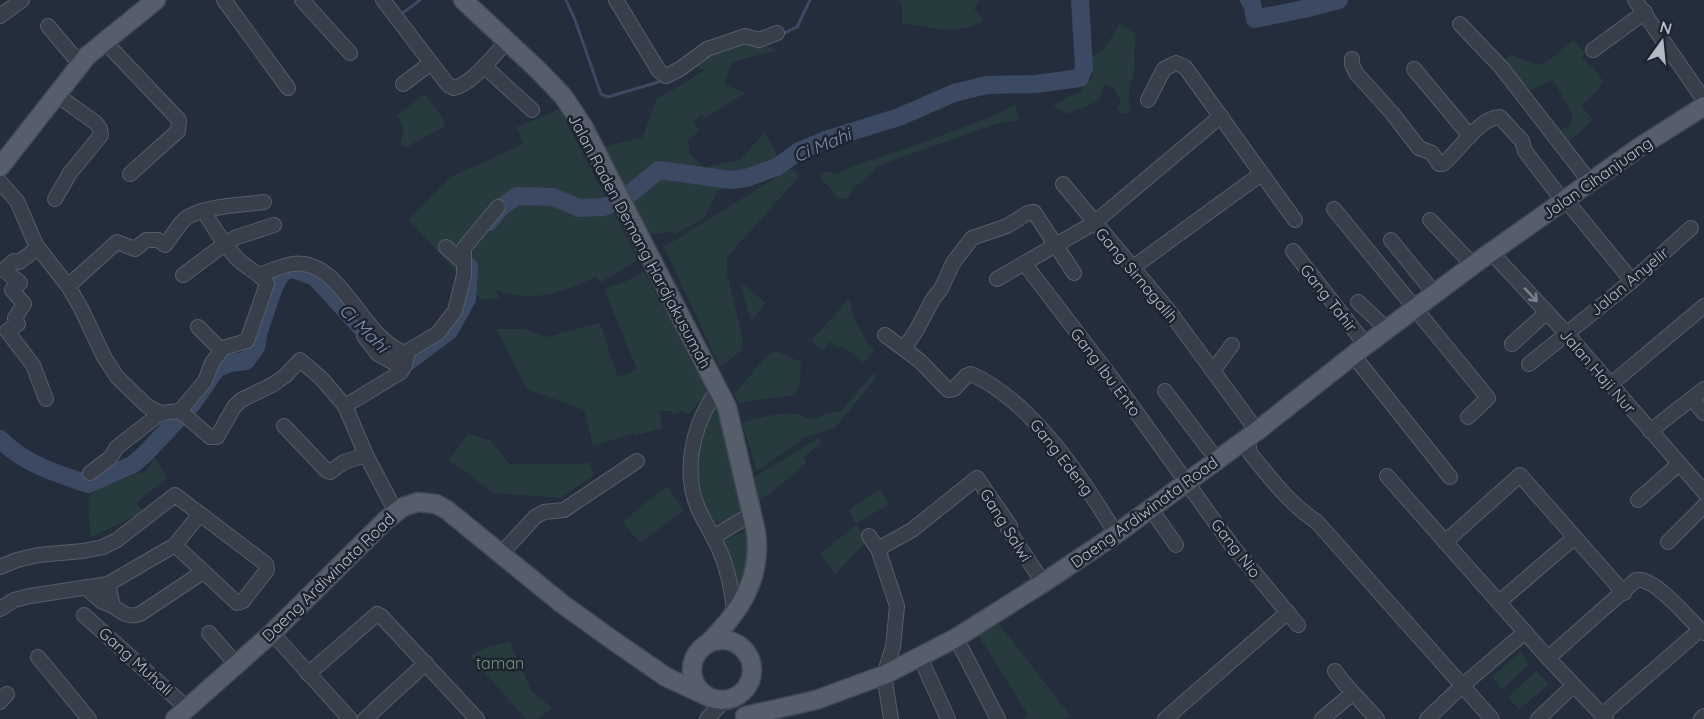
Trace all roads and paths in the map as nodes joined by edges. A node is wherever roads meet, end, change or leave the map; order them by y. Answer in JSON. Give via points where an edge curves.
{"nodes":[{"id":1,"x":22,"y":0,"type":"edge"},
{"id":2,"x":224,"y":0,"type":"edge"},
{"id":3,"x":302,"y":0,"type":"edge"},
{"id":4,"x":383,"y":0,"type":"edge"},
{"id":5,"x":464,"y":0,"type":"edge"},
{"id":6,"x":616,"y":0,"type":"edge"},
{"id":7,"x":1635,"y":0,"type":"edge"},
{"id":8,"x":148,"y":2,"type":"edge"},
{"id":9,"x":1645,"y":12,"type":"junction"},
{"id":10,"x":0,"y":16,"type":"edge"},
{"id":11,"x":1460,"y":24,"type":"dead end"},
{"id":12,"x":48,"y":26,"type":"dead end"},
{"id":13,"x":777,"y":33,"type":"dead end"},
{"id":14,"x":507,"y":41,"type":"junction"},
{"id":15,"x":105,"y":42,"type":"junction"},
{"id":16,"x":1593,"y":50,"type":"dead end"},
{"id":17,"x":350,"y":53,"type":"dead end"},
{"id":18,"x":1352,"y":59,"type":"dead end"},
{"id":19,"x":431,"y":63,"type":"junction"},
{"id":20,"x":80,"y":64,"type":"junction"},
{"id":21,"x":484,"y":66,"type":"junction"},
{"id":22,"x":1414,"y":69,"type":"dead end"},
{"id":23,"x":403,"y":84,"type":"dead end"},
{"id":24,"x":288,"y":88,"type":"dead end"},
{"id":25,"x":57,"y":95,"type":"junction"},
{"id":26,"x":1148,"y":100,"type":"dead end"},
{"id":27,"x":1704,"y":100,"type":"edge"},
{"id":28,"x":1704,"y":106,"type":"edge"},
{"id":29,"x":532,"y":110,"type":"dead end"},
{"id":30,"x":1221,"y":116,"type":"junction"},
{"id":31,"x":1470,"y":136,"type":"junction"},
{"id":32,"x":0,"y":167,"type":"edge"},
{"id":33,"x":130,"y":174,"type":"dead end"},
{"id":34,"x":1261,"y":174,"type":"junction"},
{"id":35,"x":0,"y":182,"type":"edge"},
{"id":36,"x":1590,"y":182,"type":"junction"},
{"id":37,"x":1063,"y":184,"type":"dead end"},
{"id":38,"x":55,"y":199,"type":"dead end"},
{"id":39,"x":1564,"y":200,"type":"junction"},
{"id":40,"x":264,"y":202,"type":"dead end"},
{"id":41,"x":498,"y":207,"type":"dead end"},
{"id":42,"x":1334,"y":208,"type":"dead end"},
{"id":43,"x":203,"y":211,"type":"junction"},
{"id":44,"x":1295,"y":220,"type":"dead end"},
{"id":45,"x":1430,"y":220,"type":"dead end"},
{"id":46,"x":1094,"y":223,"type":"junction"},
{"id":47,"x":274,"y":225,"type":"dead end"},
{"id":48,"x":1691,"y":228,"type":"dead end"},
{"id":49,"x":1391,"y":240,"type":"dead end"},
{"id":50,"x":225,"y":244,"type":"junction"},
{"id":51,"x":1056,"y":245,"type":"junction"},
{"id":52,"x":446,"y":247,"type":"dead end"},
{"id":53,"x":38,"y":248,"type":"junction"},
{"id":54,"x":1293,"y":251,"type":"dead end"},
{"id":55,"x":1491,"y":252,"type":"junction"},
{"id":56,"x":463,"y":262,"type":"junction"},
{"id":57,"x":1024,"y":263,"type":"junction"},
{"id":58,"x":1473,"y":265,"type":"junction"},
{"id":59,"x":1132,"y":268,"type":"junction"},
{"id":60,"x":1074,"y":273,"type":"dead end"},
{"id":61,"x":261,"y":274,"type":"junction"},
{"id":62,"x":183,"y":275,"type":"dead end"},
{"id":63,"x":997,"y":279,"type":"dead end"},
{"id":64,"x":1632,"y":281,"type":"junction"},
{"id":65,"x":68,"y":286,"type":"junction"},
{"id":66,"x":1434,"y":293,"type":"junction"},
{"id":67,"x":1358,"y":302,"type":"dead end"},
{"id":68,"x":1704,"y":306,"type":"edge"},
{"id":69,"x":1416,"y":307,"type":"junction"},
{"id":70,"x":1547,"y":312,"type":"junction"},
{"id":71,"x":198,"y":327,"type":"dead end"},
{"id":72,"x":1384,"y":327,"type":"junction"},
{"id":73,"x":1566,"y":333,"type":"junction"},
{"id":74,"x":885,"y":335,"type":"dead end"},
{"id":75,"x":364,"y":336,"type":"dead end"},
{"id":76,"x":1512,"y":344,"type":"dead end"},
{"id":77,"x":1232,"y":345,"type":"dead end"},
{"id":78,"x":904,"y":349,"type":"junction"},
{"id":79,"x":221,"y":350,"type":"junction"},
{"id":80,"x":1359,"y":350,"type":"junction"},
{"id":81,"x":405,"y":360,"type":"junction"},
{"id":82,"x":1529,"y":364,"type":"dead end"},
{"id":83,"x":1213,"y":371,"type":"junction"},
{"id":84,"x":1610,"y":385,"type":"junction"},
{"id":85,"x":1704,"y":389,"type":"edge"},
{"id":86,"x":1165,"y":391,"type":"dead end"},
{"id":87,"x":46,"y":399,"type":"dead end"},
{"id":88,"x":1692,"y":399,"type":"junction"},
{"id":89,"x":719,"y":402,"type":"junction"},
{"id":90,"x":345,"y":406,"type":"junction"},
{"id":91,"x":161,"y":413,"type":"junction"},
{"id":92,"x":1704,"y":413,"type":"edge"},
{"id":93,"x":185,"y":416,"type":"junction"},
{"id":94,"x":1468,"y":417,"type":"dead end"},
{"id":95,"x":284,"y":426,"type":"dead end"},
{"id":96,"x":1650,"y":431,"type":"junction"},
{"id":97,"x":1250,"y":440,"type":"junction"},
{"id":98,"x":366,"y":454,"type":"junction"},
{"id":99,"x":1217,"y":460,"type":"junction"},
{"id":100,"x":637,"y":461,"type":"dead end"},
{"id":101,"x":1679,"y":464,"type":"junction"},
{"id":102,"x":90,"y":473,"type":"dead end"},
{"id":103,"x":1386,"y":476,"type":"dead end"},
{"id":104,"x":1450,"y":477,"type":"dead end"},
{"id":105,"x":1187,"y":482,"type":"junction"},
{"id":106,"x":1704,"y":492,"type":"edge"},
{"id":107,"x":1638,"y":500,"type":"dead end"},
{"id":108,"x":1704,"y":506,"type":"edge"},
{"id":109,"x":1151,"y":509,"type":"junction"},
{"id":110,"x":396,"y":512,"type":"junction"},
{"id":111,"x":200,"y":514,"type":"junction"},
{"id":112,"x":752,"y":514,"type":"junction"},
{"id":113,"x":1116,"y":534,"type":"junction"},
{"id":114,"x":869,"y":536,"type":"dead end"},
{"id":115,"x":713,"y":537,"type":"junction"},
{"id":116,"x":1575,"y":537,"type":"junction"},
{"id":117,"x":1445,"y":542,"type":"junction"},
{"id":118,"x":1668,"y":542,"type":"dead end"},
{"id":119,"x":175,"y":544,"type":"junction"},
{"id":120,"x":1176,"y":545,"type":"dead end"},
{"id":121,"x":878,"y":549,"type":"junction"},
{"id":122,"x":501,"y":554,"type":"junction"},
{"id":123,"x":0,"y":567,"type":"edge"},
{"id":124,"x":203,"y":572,"type":"junction"},
{"id":125,"x":1043,"y":583,"type":"junction"},
{"id":126,"x":108,"y":584,"type":"junction"},
{"id":127,"x":86,"y":588,"type":"junction"},
{"id":128,"x":1624,"y":593,"type":"junction"},
{"id":129,"x":1499,"y":602,"type":"junction"},
{"id":130,"x":113,"y":606,"type":"junction"},
{"id":131,"x":0,"y":609,"type":"edge"},
{"id":132,"x":734,"y":612,"type":"junction"},
{"id":133,"x":1288,"y":612,"type":"junction"},
{"id":134,"x":84,"y":615,"type":"dead end"},
{"id":135,"x":1298,"y":624,"type":"dead end"},
{"id":136,"x":1525,"y":632,"type":"junction"},
{"id":137,"x":1702,"y":632,"type":"edge"},
{"id":138,"x":209,"y":633,"type":"dead end"},
{"id":139,"x":272,"y":633,"type":"junction"},
{"id":140,"x":956,"y":638,"type":"junction"},
{"id":141,"x":704,"y":647,"type":"junction"},
{"id":142,"x":38,"y":657,"type":"dead end"},
{"id":143,"x":920,"y":657,"type":"junction"},
{"id":144,"x":1548,"y":658,"type":"junction"},
{"id":145,"x":750,"y":661,"type":"junction"},
{"id":146,"x":426,"y":663,"type":"junction"},
{"id":147,"x":236,"y":664,"type":"junction"},
{"id":148,"x":1335,"y":670,"type":"dead end"},
{"id":149,"x":308,"y":674,"type":"junction"},
{"id":150,"x":884,"y":675,"type":"junction"},
{"id":151,"x":666,"y":677,"type":"junction"},
{"id":152,"x":1573,"y":686,"type":"junction"},
{"id":153,"x":1459,"y":689,"type":"junction"},
{"id":154,"x":1353,"y":693,"type":"junction"},
{"id":155,"x":713,"y":699,"type":"junction"},
{"id":156,"x":181,"y":713,"type":"edge"},
{"id":157,"x":473,"y":717,"type":"edge"},
{"id":158,"x":755,"y":717,"type":"edge"},
{"id":159,"x":1604,"y":717,"type":"edge"},
{"id":160,"x":90,"y":719,"type":"edge"},
{"id":161,"x":350,"y":719,"type":"edge"},
{"id":162,"x":365,"y":719,"type":"edge"},
{"id":163,"x":707,"y":719,"type":"edge"},
{"id":164,"x":891,"y":719,"type":"edge"},
{"id":165,"x":948,"y":719,"type":"edge"},
{"id":166,"x":998,"y":719,"type":"edge"},
{"id":167,"x":1165,"y":719,"type":"edge"},
{"id":168,"x":1322,"y":719,"type":"edge"},
{"id":169,"x":1377,"y":719,"type":"edge"},
{"id":170,"x":1427,"y":719,"type":"edge"},
{"id":171,"x":1482,"y":719,"type":"edge"},
{"id":172,"x":1492,"y":719,"type":"edge"},
{"id":173,"x":1538,"y":719,"type":"edge"}],
"edges":[{"from":1,"to":10,"type":"street"},
{"from":2,"to":24,"type":"street"},
{"from":3,"to":17,"type":"street"},
{"from":4,"to":19,"type":"street"},
{"from":5,"to":14,"type":"main road","name":"Jalan Raden Demang Hardjakusumah"},
{"from":6,"to":13,"type":"street","via":[[659,71],[666,76],[707,49],[745,36],[759,40]]},
{"from":7,"to":9,"type":"street"},
{"from":8,"to":15,"type":"main road"},
{"from":9,"to":16,"type":"street"},
{"from":9,"to":27,"type":"street"},
{"from":11,"to":36,"type":"street","via":[[1500,67]]},
{"from":12,"to":20,"type":"street"},
{"from":14,"to":21,"type":"street"},
{"from":14,"to":89,"type":"main road","name":"Jalan Raden Demang Hardjakusumah","via":[[563,96],[583,126]]},
{"from":15,"to":20,"type":"main road"},
{"from":15,"to":33,"type":"street","via":[[180,123],[178,131]]},
{"from":18,"to":31,"type":"street","via":[[1356,73],[1419,148],[1432,153],[1439,164],[1454,155]]},
{"from":19,"to":21,"type":"street","via":[[454,88]]},
{"from":19,"to":23,"type":"street"},
{"from":20,"to":25,"type":"main road"},
{"from":21,"to":29,"type":"street"},
{"from":22,"to":31,"type":"street"},
{"from":25,"to":32,"type":"main road"},
{"from":25,"to":38,"type":"street","via":[[96,123],[101,135]]},
{"from":26,"to":30,"type":"street","via":[[1164,69],[1176,63],[1185,67]]},
{"from":28,"to":36,"type":"main road","name":"Jalan Cihanjuang"},
{"from":30,"to":34,"type":"street"},
{"from":30,"to":46,"type":"street","name":"Gang Sirnagalih"},
{"from":31,"to":39,"type":"street","via":[[1496,116],[1502,117],[1522,141],[1534,165]]},
{"from":34,"to":44,"type":"street"},
{"from":34,"to":59,"type":"street"},
{"from":35,"to":53,"type":"street","via":[[17,201]]},
{"from":36,"to":39,"type":"main road","name":"Jalan Cihanjuang"},
{"from":37,"to":46,"type":"street"},
{"from":39,"to":55,"type":"main road","name":"Jalan Cihanjuang"},
{"from":39,"to":64,"type":"street"},
{"from":40,"to":43,"type":"street"},
{"from":41,"to":56,"type":"street","via":[[464,248]]},
{"from":42,"to":69,"type":"street"},
{"from":43,"to":50,"type":"street"},
{"from":43,"to":65,"type":"street","via":[[186,218],[165,245],[158,240],[146,240],[135,249],[117,242]]},
{"from":45,"to":58,"type":"street"},
{"from":46,"to":51,"type":"street"},
{"from":46,"to":59,"type":"street","name":"Gang Sirnagalih"},
{"from":47,"to":50,"type":"street"},
{"from":48,"to":64,"type":"street","name":"Jalan Anyelir"},
{"from":49,"to":66,"type":"street"},
{"from":50,"to":61,"type":"street","via":[[240,261]]},
{"from":50,"to":62,"type":"street"},
{"from":51,"to":57,"type":"street"},
{"from":51,"to":60,"type":"street"},
{"from":51,"to":78,"type":"street","via":[[1034,212],[972,238],[953,263]]},
{"from":52,"to":56,"type":"street"},
{"from":53,"to":65,"type":"street"},
{"from":53,"to":87,"type":"street","via":[[4,270],[20,283],[12,290],[24,304],[15,318],[18,324],[6,331],[33,365]]},
{"from":54,"to":80,"type":"street","name":"Gang Tahir"},
{"from":55,"to":58,"type":"main road","name":"Daeng Ardiwinata Road"},
{"from":55,"to":70,"type":"street","name":"Jalan Haji Nur","one_way":true},
{"from":56,"to":81,"type":"street","via":[[464,275],[455,311],[438,333]]},
{"from":57,"to":63,"type":"street"},
{"from":57,"to":105,"type":"street","name":"Gang Ibu Ento"},
{"from":58,"to":66,"type":"main road","name":"Daeng Ardiwinata Road"},
{"from":59,"to":83,"type":"street","name":"Gang Sirnagalih"},
{"from":61,"to":79,"type":"street","via":[[267,284],[247,341]]},
{"from":61,"to":81,"type":"street","via":[[292,264],[313,267],[339,286],[370,327]]},
{"from":64,"to":73,"type":"street","name":"Jalan Anyelir"},
{"from":65,"to":91,"type":"street","via":[[117,377],[145,404]]},
{"from":66,"to":69,"type":"main road","name":"Daeng Ardiwinata Road"},
{"from":67,"to":72,"type":"street"},
{"from":68,"to":84,"type":"street"},
{"from":69,"to":72,"type":"main road","name":"Daeng Ardiwinata Road"},
{"from":69,"to":94,"type":"street","via":[[1488,398]]},
{"from":70,"to":73,"type":"street","name":"Jalan Haji Nur"},
{"from":70,"to":76,"type":"street"},
{"from":71,"to":79,"type":"street"},
{"from":72,"to":80,"type":"main road","name":"Daeng Ardiwinata Road"},
{"from":73,"to":82,"type":"street","name":"Jalan Anyelir"},
{"from":73,"to":84,"type":"street","name":"Jalan Haji Nur"},
{"from":74,"to":78,"type":"street","name":"Gang Edeng"},
{"from":75,"to":81,"type":"street","via":[[378,354]]},
{"from":77,"to":83,"type":"street"},
{"from":78,"to":113,"type":"street","name":"Gang Edeng","via":[[948,390],[971,374],[1010,399],[1040,427],[1097,502]]},
{"from":79,"to":93,"type":"street"},
{"from":80,"to":97,"type":"main road","name":"Daeng Ardiwinata Road"},
{"from":80,"to":104,"type":"street","name":"Gang Tahir"},
{"from":81,"to":90,"type":"street","via":[[401,372]]},
{"from":83,"to":97,"type":"street","name":"Gang Sirnagalih"},
{"from":84,"to":96,"type":"street","name":"Jalan Haji Nur"},
{"from":85,"to":88,"type":"street"},
{"from":86,"to":99,"type":"street"},
{"from":88,"to":92,"type":"street"},
{"from":88,"to":96,"type":"street"},
{"from":89,"to":112,"type":"main road","name":"Jalan Raden Demang Hardjakusumah"},
{"from":89,"to":115,"type":"street","via":[[704,411],[691,461],[692,489]]},
{"from":90,"to":93,"type":"street","via":[[300,360],[272,385],[241,400],[217,437],[210,437]]},
{"from":90,"to":98,"type":"street"},
{"from":91,"to":93,"type":"street"},
{"from":91,"to":102,"type":"street"},
{"from":95,"to":98,"type":"street","via":[[327,471]]},
{"from":96,"to":101,"type":"street","name":"Jalan Haji Nur"},
{"from":97,"to":99,"type":"main road","name":"Daeng Ardiwinata Road"},
{"from":97,"to":153,"type":"street","name":"Gang Sirnagalih","via":[[1250,453],[1280,490]]},
{"from":98,"to":110,"type":"street"},
{"from":99,"to":105,"type":"main road","name":"Daeng Ardiwinata Road"},
{"from":100,"to":122,"type":"street","via":[[564,510],[535,517]]},
{"from":101,"to":106,"type":"street","name":"Jalan Haji Nur"},
{"from":101,"to":107,"type":"street"},
{"from":103,"to":117,"type":"street"},
{"from":105,"to":109,"type":"main road","name":"Daeng Ardiwinata Road"},
{"from":105,"to":133,"type":"street","name":"Gang Nio","via":[[1233,547]]},
{"from":108,"to":118,"type":"street"},
{"from":109,"to":113,"type":"main road","name":"Daeng Ardiwinata Road"},
{"from":109,"to":120,"type":"street"},
{"from":110,"to":122,"type":"main road","name":"Daeng Ardiwinata Road","via":[[418,502],[436,504]]},
{"from":110,"to":139,"type":"main road","name":"Daeng Ardiwinata Road"},
{"from":111,"to":119,"type":"street"},
{"from":111,"to":123,"type":"street","via":[[174,495],[117,540],[103,546],[38,555]]},
{"from":111,"to":124,"type":"street","via":[[267,567],[240,603]]},
{"from":112,"to":115,"type":"street"},
{"from":112,"to":132,"type":"main road","name":"Jalan Raden Demang Hardjakusumah","via":[[757,564],[749,591]]},
{"from":113,"to":125,"type":"main road","name":"Daeng Ardiwinata Road"},
{"from":114,"to":121,"type":"street"},
{"from":115,"to":132,"type":"street","via":[[727,568]]},
{"from":116,"to":117,"type":"street","via":[[1520,475]]},
{"from":116,"to":128,"type":"street"},
{"from":116,"to":129,"type":"street"},
{"from":117,"to":129,"type":"street"},
{"from":119,"to":124,"type":"street"},
{"from":119,"to":126,"type":"street"},
{"from":121,"to":125,"type":"street","name":"Gang Salwi","via":[[912,530],[977,478]]},
{"from":121,"to":150,"type":"street","via":[[897,615]]},
{"from":122,"to":151,"type":"main road","name":"Daeng Ardiwinata Road","via":[[561,603]]},
{"from":124,"to":130,"type":"street","via":[[141,614],[131,617]]},
{"from":125,"to":140,"type":"main road","name":"Daeng Ardiwinata Road"},
{"from":126,"to":127,"type":"street"},
{"from":126,"to":130,"type":"street"},
{"from":127,"to":130,"type":"street"},
{"from":127,"to":131,"type":"street","via":[[30,596]]},
{"from":128,"to":137,"type":"street","via":[[1636,580],[1649,581]]},
{"from":128,"to":144,"type":"street"},
{"from":129,"to":136,"type":"street"},
{"from":132,"to":141,"type":"main road","name":"Jalan Raden Demang Hardjakusumah"},
{"from":132,"to":145,"type":"main road"},
{"from":133,"to":135,"type":"street","name":"Gang Nio"},
{"from":133,"to":167,"type":"street"},
{"from":134,"to":156,"type":"street","name":"Gang Muhali"},
{"from":136,"to":144,"type":"street"},
{"from":136,"to":153,"type":"street"},
{"from":137,"to":159,"type":"street"},
{"from":138,"to":147,"type":"street"},
{"from":139,"to":147,"type":"main road","name":"Daeng Ardiwinata Road"},
{"from":139,"to":149,"type":"street"},
{"from":140,"to":143,"type":"main road","name":"Daeng Ardiwinata Road"},
{"from":140,"to":166,"type":"street"},
{"from":141,"to":145,"type":"main road","via":[[715,641],[732,642]]},
{"from":141,"to":151,"type":"main road"},
{"from":141,"to":155,"type":"main road","via":[[692,665],[692,674],[695,683]]},
{"from":142,"to":160,"type":"street"},
{"from":143,"to":150,"type":"main road","name":"Daeng Ardiwinata Road"},
{"from":143,"to":165,"type":"street"},
{"from":144,"to":152,"type":"street"},
{"from":145,"to":155,"type":"main road","via":[[747,688],[731,699]]},
{"from":145,"to":158,"type":"main road"},
{"from":146,"to":149,"type":"street","via":[[377,615]]},
{"from":146,"to":157,"type":"street"},
{"from":146,"to":162,"type":"street"},
{"from":147,"to":156,"type":"main road","name":"Daeng Ardiwinata Road"},
{"from":148,"to":154,"type":"street"},
{"from":149,"to":161,"type":"street"},
{"from":150,"to":158,"type":"main road","name":"Daeng Ardiwinata Road"},
{"from":150,"to":164,"type":"street"},
{"from":151,"to":155,"type":"main road","name":"Daeng Ardiwinata Road"},
{"from":152,"to":159,"type":"street"},
{"from":152,"to":173,"type":"street"},
{"from":153,"to":170,"type":"street"},
{"from":153,"to":171,"type":"street"},
{"from":153,"to":172,"type":"street"},
{"from":154,"to":168,"type":"street"},
{"from":154,"to":169,"type":"street"},
{"from":155,"to":158,"type":"main road","name":"Daeng Ardiwinata Road"},
{"from":155,"to":163,"type":"street"}]}
